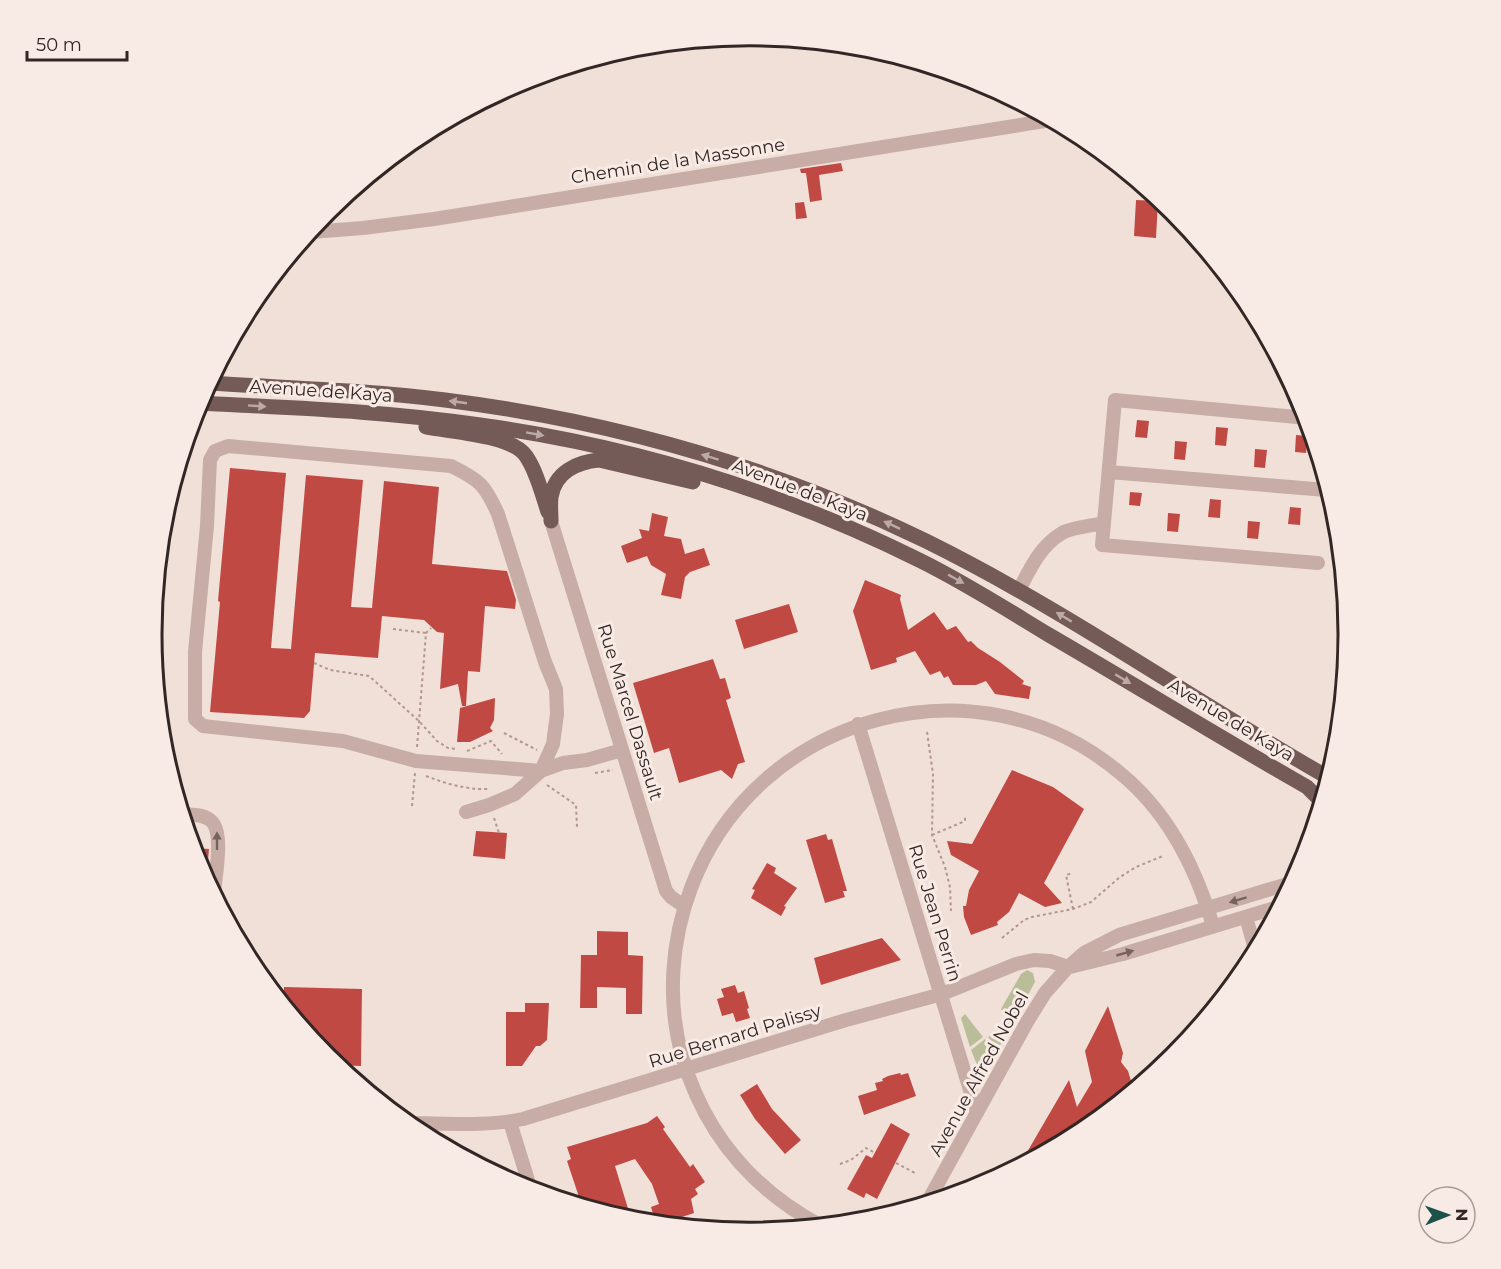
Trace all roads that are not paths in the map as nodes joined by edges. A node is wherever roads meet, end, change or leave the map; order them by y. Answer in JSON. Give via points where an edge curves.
{"nodes":[{"id":1,"x":1039,"y":122,"type":"edge"},
{"id":2,"x":323,"y":231,"type":"edge"},
{"id":3,"x":219,"y":384,"type":"edge"},
{"id":4,"x":209,"y":404,"type":"edge"},
{"id":5,"x":339,"y":411,"type":"junction"},
{"id":6,"x":1297,"y":417,"type":"edge"},
{"id":7,"x":1109,"y":472,"type":"junction"},
{"id":8,"x":1320,"y":489,"type":"edge"},
{"id":9,"x":551,"y":521,"type":"junction"},
{"id":10,"x":1104,"y":523,"type":"junction"},
{"id":11,"x":921,"y":561,"type":"junction"},
{"id":12,"x":1318,"y":563,"type":"dead end"},
{"id":13,"x":1019,"y":590,"type":"junction"},
{"id":14,"x":858,"y":724,"type":"junction"},
{"id":15,"x":622,"y":750,"type":"junction"},
{"id":16,"x":1321,"y":773,"type":"edge"},
{"id":17,"x":544,"y":778,"type":"junction"},
{"id":18,"x":1315,"y":795,"type":"edge"},
{"id":19,"x":466,"y":812,"type":"dead end"},
{"id":20,"x":191,"y":815,"type":"edge"},
{"id":21,"x":215,"y":878,"type":"edge"},
{"id":22,"x":1282,"y":886,"type":"edge"},
{"id":23,"x":684,"y":906,"type":"junction"},
{"id":24,"x":1208,"y":909,"type":"junction"},
{"id":25,"x":1270,"y":909,"type":"edge"},
{"id":26,"x":1246,"y":917,"type":"junction"},
{"id":27,"x":1213,"y":926,"type":"junction"},
{"id":28,"x":1252,"y":940,"type":"edge"},
{"id":29,"x":1068,"y":967,"type":"junction"},
{"id":30,"x":942,"y":994,"type":"junction"},
{"id":31,"x":686,"y":1070,"type":"junction"},
{"id":32,"x":977,"y":1113,"type":"junction"},
{"id":33,"x":510,"y":1122,"type":"junction"},
{"id":34,"x":424,"y":1123,"type":"edge"},
{"id":35,"x":528,"y":1179,"type":"edge"},
{"id":36,"x":932,"y":1193,"type":"edge"},
{"id":37,"x":808,"y":1219,"type":"edge"}],
"edges":[{"from":1,"to":2,"type":"street","name":"Chemin de la Massonne","via":[[434,219]]},
{"from":13,"to":3,"type":"main road","name":"Avenue de Kaya","one_way":true,"via":[[848,506],[749,469],[663,443],[547,416],[448,400]]},
{"from":4,"to":5,"type":"main road","name":"Avenue de Kaya","one_way":true},
{"from":5,"to":9,"type":"main road","via":[[515,445],[532,467]]},
{"from":5,"to":11,"type":"main road","name":"Avenue de Kaya","one_way":true,"via":[[482,425],[658,461],[791,505]]},
{"from":6,"to":7,"type":"street","via":[[1115,400]]},
{"from":7,"to":8,"type":"street"},
{"from":7,"to":10,"type":"street"},
{"from":9,"to":11,"type":"main road","via":[[551,497],[560,477],[576,465],[599,460],[699,483]]},
{"from":9,"to":15,"type":"street","name":"Rue Marcel Dassault"},
{"from":10,"to":12,"type":"street","via":[[1102,545]]},
{"from":10,"to":13,"type":"street","via":[[1063,532],[1051,541],[1036,557]]},
{"from":11,"to":18,"type":"main road","name":"Avenue de Kaya","one_way":true},
{"from":16,"to":13,"type":"main road","name":"Avenue de Kaya","one_way":true},
{"from":14,"to":23,"type":"street","via":[[818,742],[751,792],[714,839]]},
{"from":14,"to":24,"type":"street","via":[[915,712],[970,711],[1035,725],[1070,740],[1121,773],[1145,797],[1186,855]]},
{"from":14,"to":30,"type":"street","name":"Rue Jean Perrin"},
{"from":15,"to":17,"type":"street","via":[[563,763]]},
{"from":15,"to":23,"type":"street","name":"Rue Marcel Dassault","via":[[666,891]]},
{"from":17,"to":17,"type":"street","via":[[416,761],[343,741],[203,726],[195,719],[195,652],[210,460],[215,451],[228,446],[451,466],[488,490],[556,689],[553,744]]},
{"from":17,"to":19,"type":"street","via":[[515,794]]},
{"from":21,"to":20,"type":"street","one_way":true,"via":[[216,826],[208,818]]},
{"from":22,"to":24,"type":"street","name":"Avenue Alfred Nobel","one_way":true},
{"from":23,"to":31,"type":"street","via":[[673,970],[673,1005]]},
{"from":24,"to":27,"type":"street"},
{"from":24,"to":29,"type":"street","name":"Avenue Alfred Nobel","via":[[1119,935],[1084,953]]},
{"from":25,"to":26,"type":"street"},
{"from":26,"to":27,"type":"street"},
{"from":26,"to":28,"type":"street"},
{"from":29,"to":27,"type":"street","one_way":true},
{"from":29,"to":30,"type":"street","name":"Rue Bernard Palissy","via":[[1034,960]]},
{"from":29,"to":32,"type":"street","name":"Avenue Alfred Nobel","via":[[1039,1003]]},
{"from":30,"to":31,"type":"street","name":"Rue Bernard Palissy"},
{"from":30,"to":32,"type":"street","name":"Rue Jean Perrin"},
{"from":31,"to":33,"type":"street","name":"Rue Bernard Palissy"},
{"from":31,"to":37,"type":"street","via":[[706,1115],[742,1166],[771,1194]]},
{"from":32,"to":36,"type":"street","name":"Avenue Alfred Nobel"},
{"from":33,"to":34,"type":"street","name":"Rue Bernard Palissy"},
{"from":33,"to":35,"type":"street"}]}
